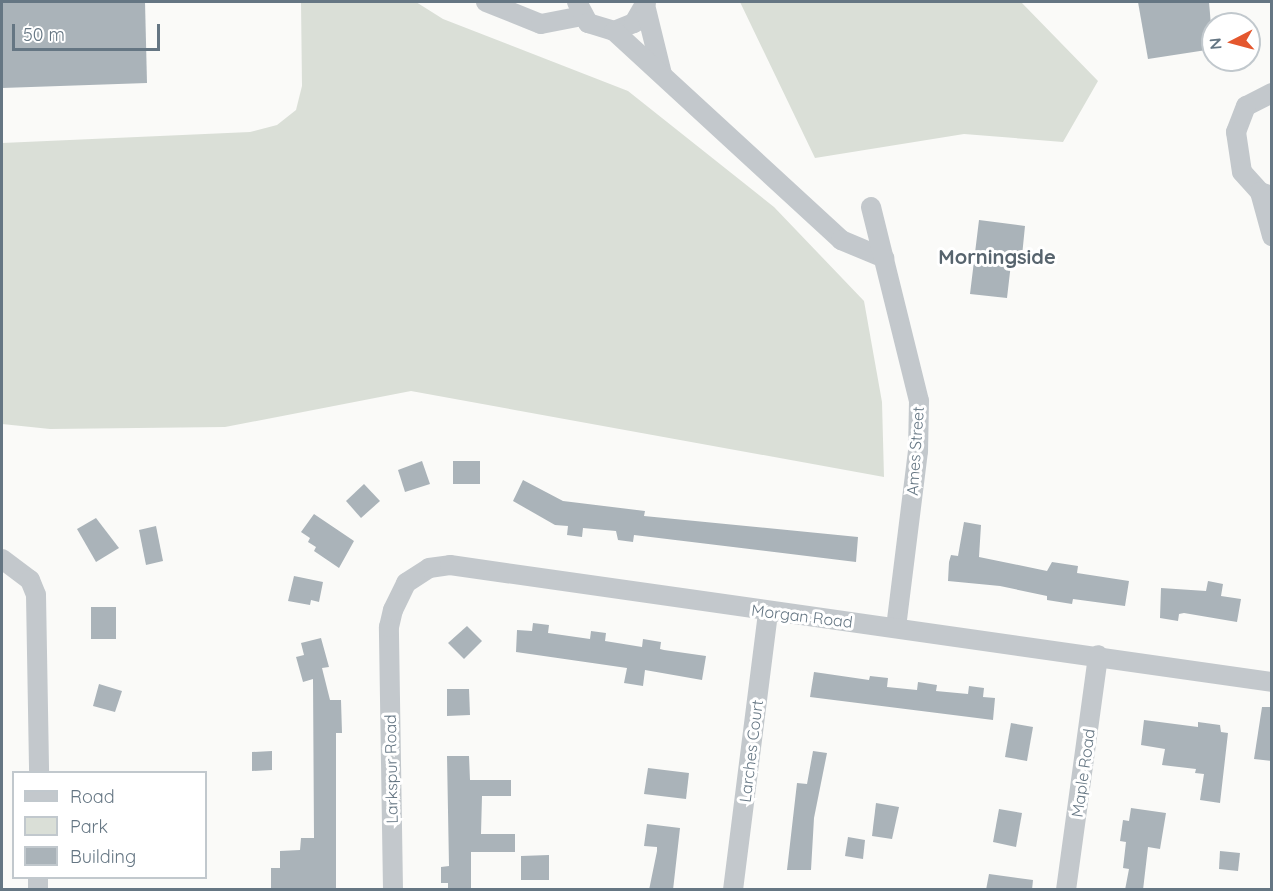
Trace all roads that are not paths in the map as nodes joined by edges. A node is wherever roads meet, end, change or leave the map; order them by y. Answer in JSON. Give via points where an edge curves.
{"nodes":[{"id":1,"x":486,"y":2,"type":"edge"},
{"id":2,"x":645,"y":3,"type":"edge"},
{"id":3,"x":517,"y":8,"type":"edge"},
{"id":4,"x":579,"y":9,"type":"edge"},
{"id":5,"x":614,"y":32,"type":"junction"},
{"id":6,"x":662,"y":74,"type":"junction"},
{"id":7,"x":1272,"y":93,"type":"edge"},
{"id":8,"x":1266,"y":194,"type":"edge"},
{"id":9,"x":872,"y":207,"type":"dead end"},
{"id":10,"x":1272,"y":236,"type":"edge"},
{"id":11,"x":884,"y":258,"type":"junction"},
{"id":12,"x":2,"y":559,"type":"edge"},
{"id":13,"x":768,"y":612,"type":"junction"},
{"id":14,"x":896,"y":628,"type":"junction"},
{"id":15,"x":389,"y":649,"type":"joint"},
{"id":16,"x":1098,"y":655,"type":"junction"},
{"id":17,"x":1272,"y":682,"type":"edge"},
{"id":18,"x":39,"y":771,"type":"edge"},
{"id":19,"x":393,"y":890,"type":"edge"},
{"id":20,"x":733,"y":890,"type":"edge"},
{"id":21,"x":1066,"y":890,"type":"edge"}],
"edges":[{"from":1,"to":3,"type":"street"},
{"from":2,"to":5,"type":"street","via":[[634,23]]},
{"from":2,"to":6,"type":"street"},
{"from":3,"to":4,"type":"street","via":[[542,24]]},
{"from":4,"to":5,"type":"street","via":[[601,30]]},
{"from":5,"to":6,"type":"street"},
{"from":6,"to":11,"type":"street","via":[[841,240]]},
{"from":7,"to":8,"type":"street","via":[[1246,106],[1236,132],[1242,172]]},
{"from":8,"to":10,"type":"street"},
{"from":9,"to":11,"type":"street","name":"Ames Street"},
{"from":11,"to":14,"type":"street","name":"Ames Street","via":[[919,401],[918,451]]},
{"from":12,"to":18,"type":"street","via":[[30,580],[36,595]]},
{"from":13,"to":14,"type":"street","name":"Morgan Road"},
{"from":13,"to":15,"type":"street","name":"Morgan Road","via":[[441,565],[406,583],[393,610]]},
{"from":13,"to":20,"type":"street","name":"Larches Court"},
{"from":14,"to":16,"type":"street","name":"Morgan Road"},
{"from":15,"to":19,"type":"street","name":"Larkspur Road"},
{"from":16,"to":17,"type":"street","name":"Morgan Road"},
{"from":16,"to":21,"type":"street","name":"Maple Road"}]}
